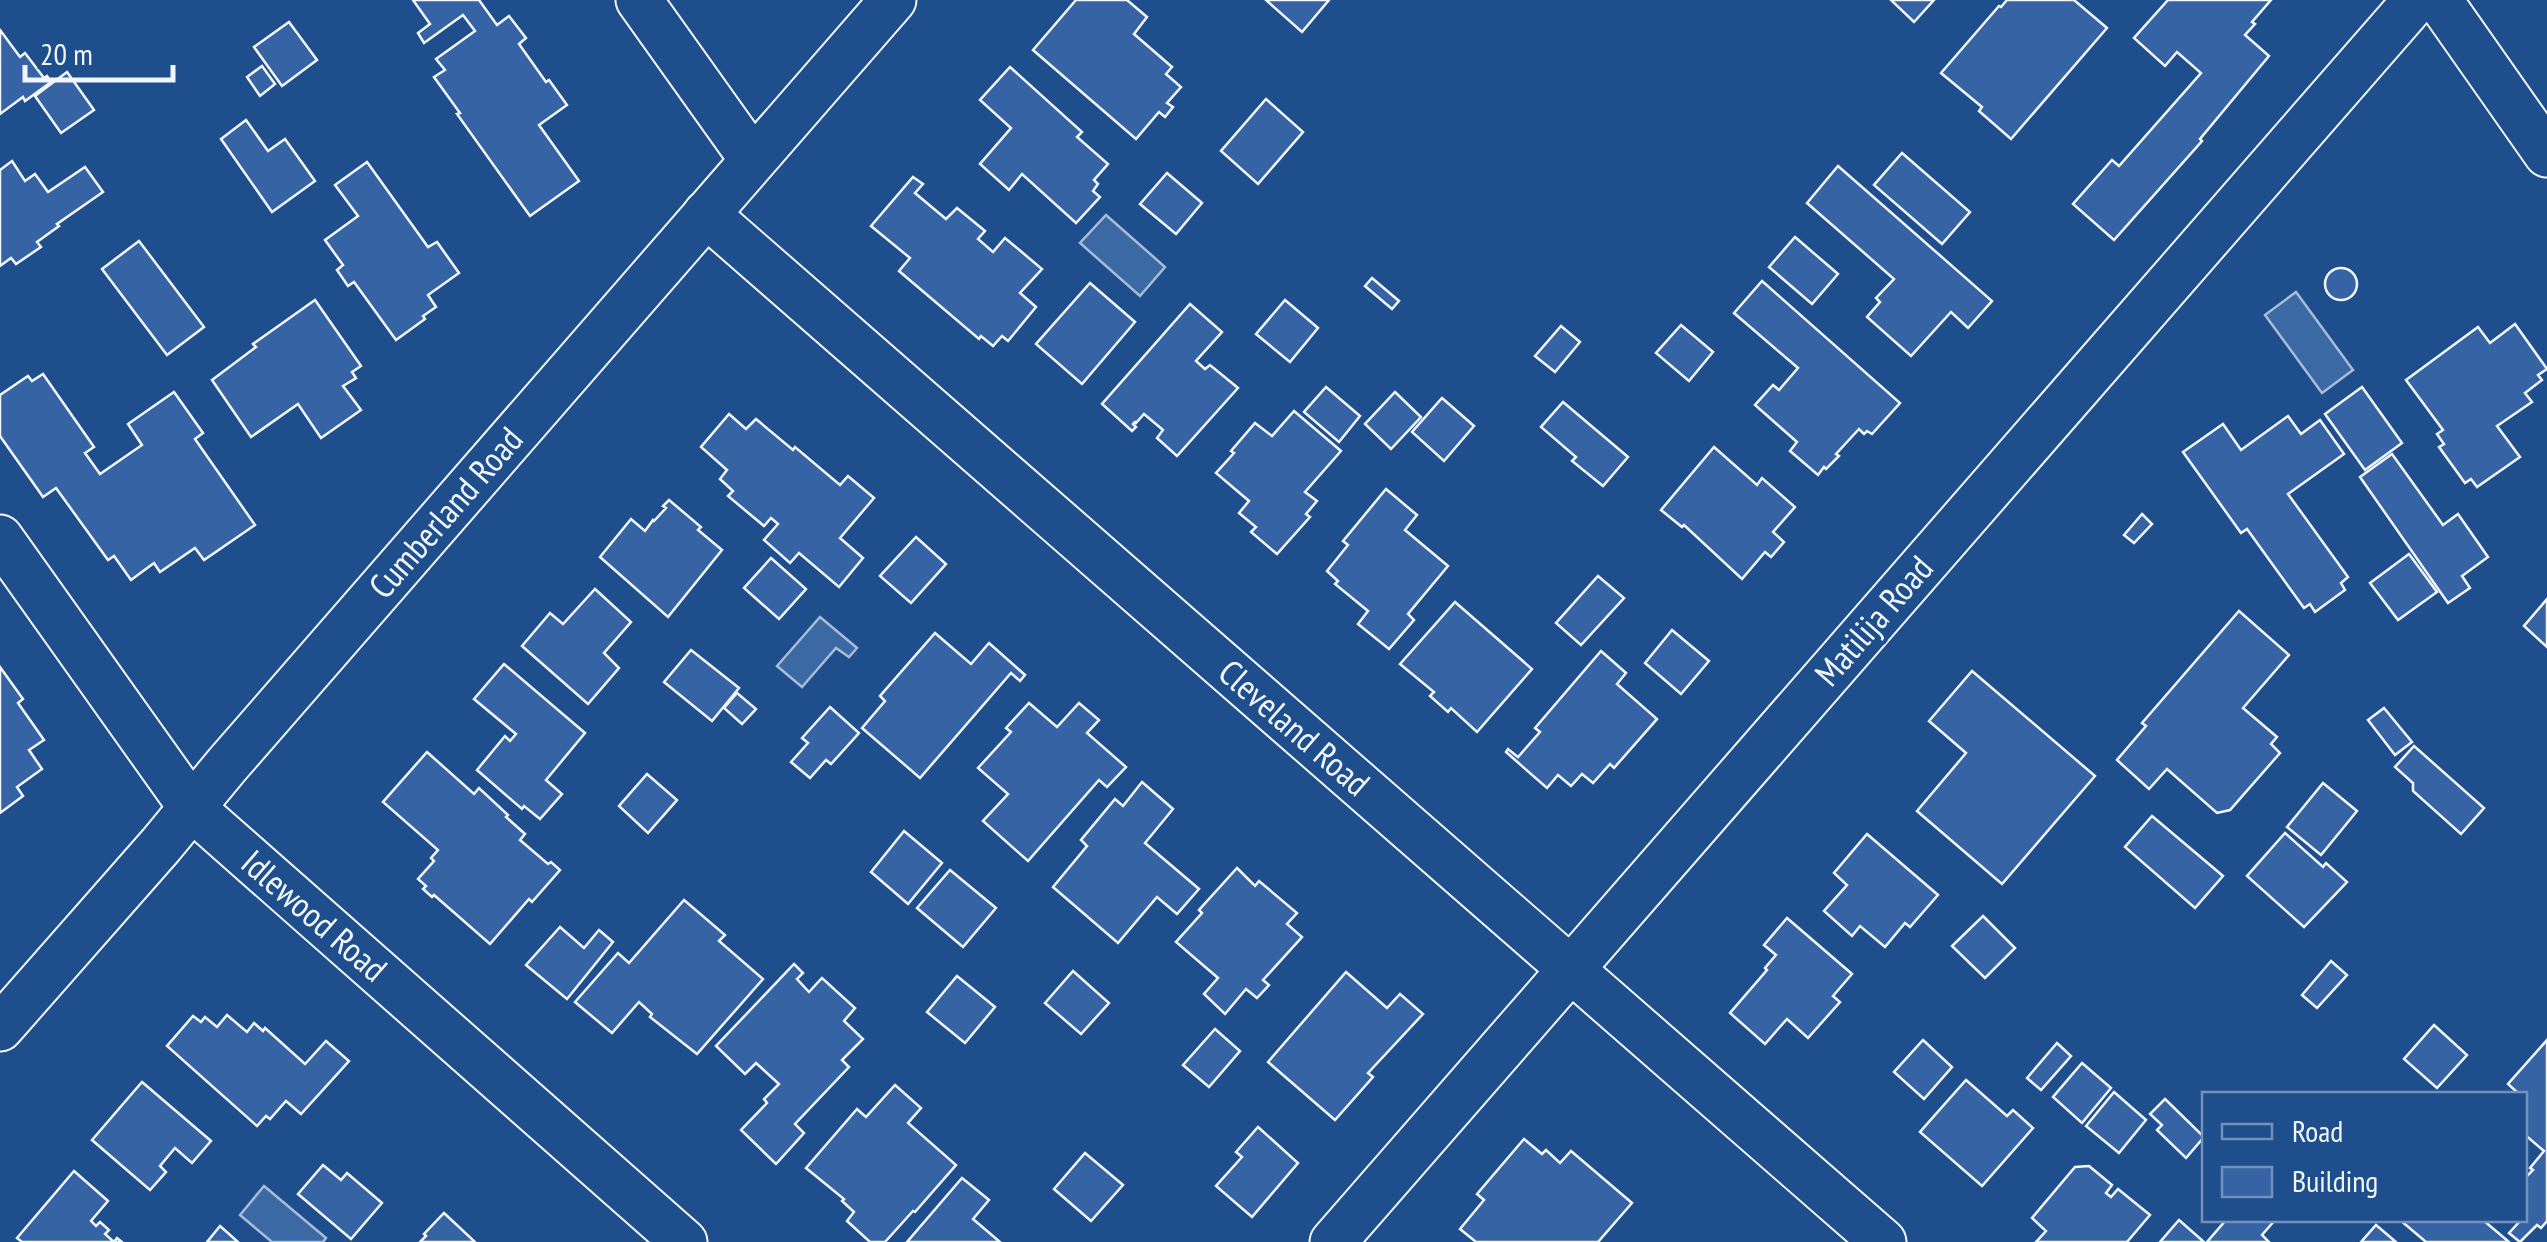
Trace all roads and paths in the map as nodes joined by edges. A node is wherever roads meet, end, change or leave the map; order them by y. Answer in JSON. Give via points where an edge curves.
{"nodes":[{"id":1,"x":639,"y":0,"type":"edge"},
{"id":2,"x":892,"y":0,"type":"edge"},
{"id":3,"x":2416,"y":0,"type":"edge"},
{"id":4,"x":2439,"y":0,"type":"edge"},
{"id":5,"x":2547,"y":154,"type":"edge"},
{"id":6,"x":753,"y":160,"type":"junction"},
{"id":7,"x":706,"y":214,"type":"junction"},
{"id":8,"x":0,"y":538,"type":"edge"},
{"id":9,"x":192,"y":808,"type":"junction"},
{"id":10,"x":1570,"y":970,"type":"junction"},
{"id":11,"x":0,"y":1028,"type":"edge"},
{"id":12,"x":684,"y":1242,"type":"edge"},
{"id":13,"x":1333,"y":1242,"type":"edge"},
{"id":14,"x":1882,"y":1242,"type":"edge"}],
"edges":[{"from":1,"to":6,"type":"street"},
{"from":2,"to":6,"type":"street","name":"Cumberland Road"},
{"from":3,"to":10,"type":"street","name":"Matilija Road"},
{"from":4,"to":5,"type":"street"},
{"from":6,"to":7,"type":"street","name":"Cumberland Road"},
{"from":7,"to":9,"type":"street","name":"Cumberland Road"},
{"from":7,"to":10,"type":"street","name":"Cleveland Road"},
{"from":8,"to":9,"type":"street","name":"Idlewood Road"},
{"from":9,"to":11,"type":"street","name":"Cumberland Road"},
{"from":9,"to":12,"type":"street","name":"Idlewood Road"},
{"from":10,"to":13,"type":"street","name":"Matilija Road"},
{"from":10,"to":14,"type":"street","name":"Cleveland Road"}]}
